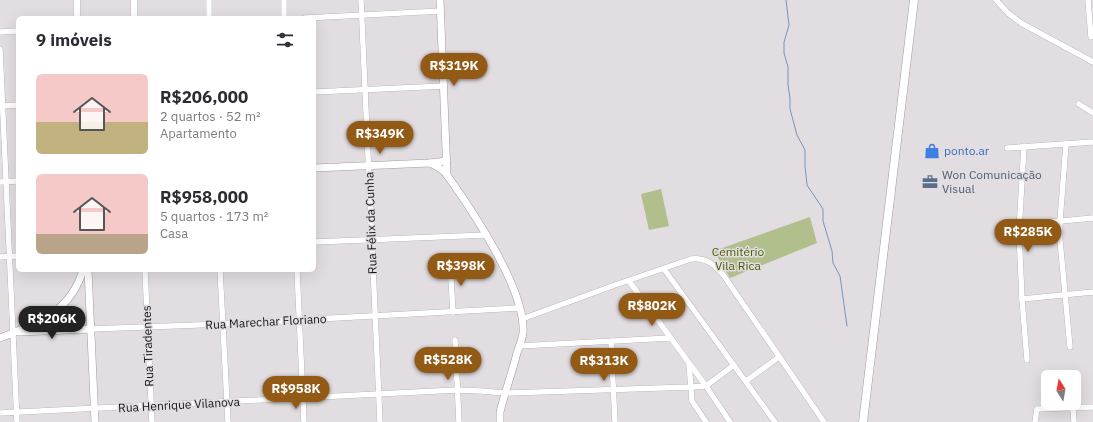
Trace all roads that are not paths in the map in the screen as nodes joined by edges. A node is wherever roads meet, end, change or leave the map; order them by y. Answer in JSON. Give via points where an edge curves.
{"nodes":[{"id":1,"x":76,"y":0,"type":"edge"},
{"id":2,"x":134,"y":0,"type":"edge"},
{"id":3,"x":208,"y":0,"type":"edge"},
{"id":4,"x":284,"y":0,"type":"edge"},
{"id":5,"x":362,"y":0,"type":"edge"},
{"id":6,"x":440,"y":0,"type":"edge"},
{"id":7,"x":914,"y":0,"type":"edge"},
{"id":8,"x":996,"y":0,"type":"edge"},
{"id":9,"x":1088,"y":0,"type":"edge"},
{"id":10,"x":441,"y":11,"type":"junction"},
{"id":11,"x":362,"y":15,"type":"junction"},
{"id":12,"x":77,"y":16,"type":"edge"},
{"id":13,"x":134,"y":16,"type":"edge"},
{"id":14,"x":209,"y":16,"type":"edge"},
{"id":15,"x":284,"y":16,"type":"edge"},
{"id":16,"x":316,"y":17,"type":"edge"},
{"id":17,"x":16,"y":31,"type":"edge"},
{"id":18,"x":0,"y":32,"type":"edge"},
{"id":19,"x":1091,"y":36,"type":"dead end"},
{"id":20,"x":0,"y":49,"type":"edge"},
{"id":21,"x":1093,"y":62,"type":"edge"},
{"id":22,"x":444,"y":86,"type":"junction"},
{"id":23,"x":366,"y":90,"type":"junction"},
{"id":24,"x":316,"y":92,"type":"edge"},
{"id":25,"x":1079,"y":104,"type":"dead end"},
{"id":26,"x":16,"y":105,"type":"edge"},
{"id":27,"x":1,"y":106,"type":"edge"},
{"id":28,"x":1093,"y":113,"type":"edge"},
{"id":29,"x":1093,"y":142,"type":"edge"},
{"id":30,"x":1066,"y":144,"type":"junction"},
{"id":31,"x":1024,"y":146,"type":"junction"},
{"id":32,"x":1007,"y":148,"type":"dead end"},
{"id":33,"x":447,"y":161,"type":"junction"},
{"id":34,"x":430,"y":163,"type":"junction"},
{"id":35,"x":369,"y":165,"type":"junction"},
{"id":36,"x":316,"y":168,"type":"edge"},
{"id":37,"x":447,"y":175,"type":"junction"},
{"id":38,"x":16,"y":181,"type":"edge"},
{"id":39,"x":0,"y":182,"type":"edge"},
{"id":40,"x":7,"y":182,"type":"junction"},
{"id":41,"x":1093,"y":218,"type":"edge"},
{"id":42,"x":1060,"y":221,"type":"junction"},
{"id":43,"x":1019,"y":225,"type":"junction"},
{"id":44,"x":486,"y":235,"type":"junction"},
{"id":45,"x":372,"y":239,"type":"junction"},
{"id":46,"x":316,"y":242,"type":"edge"},
{"id":47,"x":16,"y":256,"type":"edge"},
{"id":48,"x":0,"y":257,"type":"edge"},
{"id":49,"x":10,"y":257,"type":"junction"},
{"id":50,"x":450,"y":263,"type":"dead end"},
{"id":51,"x":664,"y":269,"type":"junction"},
{"id":52,"x":82,"y":272,"type":"edge"},
{"id":53,"x":88,"y":272,"type":"edge"},
{"id":54,"x":145,"y":272,"type":"edge"},
{"id":55,"x":220,"y":272,"type":"edge"},
{"id":56,"x":297,"y":272,"type":"edge"},
{"id":57,"x":80,"y":280,"type":"junction"},
{"id":58,"x":88,"y":280,"type":"junction"},
{"id":59,"x":629,"y":281,"type":"junction"},
{"id":60,"x":1093,"y":292,"type":"edge"},
{"id":61,"x":1065,"y":295,"type":"junction"},
{"id":62,"x":1022,"y":299,"type":"junction"},
{"id":63,"x":519,"y":308,"type":"junction"},
{"id":64,"x":453,"y":312,"type":"junction"},
{"id":65,"x":375,"y":317,"type":"junction"},
{"id":66,"x":522,"y":319,"type":"junction"},
{"id":67,"x":300,"y":320,"type":"junction"},
{"id":68,"x":224,"y":324,"type":"junction"},
{"id":69,"x":148,"y":327,"type":"junction"},
{"id":70,"x":91,"y":329,"type":"junction"},
{"id":71,"x":13,"y":333,"type":"junction"},
{"id":72,"x":0,"y":338,"type":"edge"},
{"id":73,"x":670,"y":338,"type":"junction"},
{"id":74,"x":455,"y":340,"type":"dead end"},
{"id":75,"x":611,"y":342,"type":"junction"},
{"id":76,"x":519,"y":346,"type":"junction"},
{"id":77,"x":1070,"y":347,"type":"dead end"},
{"id":78,"x":779,"y":357,"type":"junction"},
{"id":79,"x":1027,"y":360,"type":"dead end"},
{"id":80,"x":689,"y":364,"type":"junction"},
{"id":81,"x":734,"y":365,"type":"junction"},
{"id":82,"x":746,"y":381,"type":"junction"},
{"id":83,"x":706,"y":386,"type":"junction"},
{"id":84,"x":690,"y":387,"type":"junction"},
{"id":85,"x":457,"y":390,"type":"junction"},
{"id":86,"x":613,"y":391,"type":"junction"},
{"id":87,"x":505,"y":393,"type":"junction"},
{"id":88,"x":378,"y":394,"type":"junction"},
{"id":89,"x":304,"y":399,"type":"junction"},
{"id":90,"x":227,"y":402,"type":"junction"},
{"id":91,"x":151,"y":405,"type":"junction"},
{"id":92,"x":1093,"y":407,"type":"edge"},
{"id":93,"x":1081,"y":408,"type":"edge"},
{"id":94,"x":94,"y":409,"type":"junction"},
{"id":95,"x":1041,"y":409,"type":"edge"},
{"id":96,"x":1073,"y":410,"type":"edge"},
{"id":97,"x":16,"y":412,"type":"junction"},
{"id":98,"x":0,"y":413,"type":"edge"},
{"id":99,"x":304,"y":416,"type":"junction"},
{"id":100,"x":17,"y":422,"type":"edge"},
{"id":101,"x":95,"y":422,"type":"edge"},
{"id":102,"x":152,"y":422,"type":"edge"},
{"id":103,"x":228,"y":422,"type":"edge"},
{"id":104,"x":301,"y":422,"type":"edge"},
{"id":105,"x":304,"y":422,"type":"edge"},
{"id":106,"x":380,"y":422,"type":"edge"},
{"id":107,"x":459,"y":422,"type":"edge"},
{"id":108,"x":500,"y":422,"type":"edge"},
{"id":109,"x":615,"y":422,"type":"edge"},
{"id":110,"x":706,"y":422,"type":"edge"},
{"id":111,"x":730,"y":422,"type":"edge"},
{"id":112,"x":776,"y":422,"type":"edge"},
{"id":113,"x":824,"y":422,"type":"edge"},
{"id":114,"x":863,"y":422,"type":"edge"},
{"id":115,"x":1035,"y":422,"type":"edge"},
{"id":116,"x":1074,"y":422,"type":"edge"}],
"edges":[{"from":1,"to":12,"type":"main road"},
{"from":2,"to":13,"type":"main road"},
{"from":3,"to":14,"type":"street"},
{"from":4,"to":15,"type":"street"},
{"from":5,"to":11,"type":"street","name":"Rua Félix da Cunha"},
{"from":6,"to":10,"type":"main road"},
{"from":7,"to":114,"type":"highway"},
{"from":8,"to":21,"type":"street","via":[[1021,23]]},
{"from":9,"to":19,"type":"street"},
{"from":10,"to":11,"type":"street"},
{"from":10,"to":22,"type":"main road"},
{"from":11,"to":16,"type":"street"},
{"from":11,"to":23,"type":"street","name":"Rua Félix da Cunha"},
{"from":17,"to":18,"type":"street"},
{"from":20,"to":27,"type":"street"},
{"from":22,"to":23,"type":"street"},
{"from":22,"to":33,"type":"main road"},
{"from":23,"to":24,"type":"street"},
{"from":23,"to":35,"type":"street","name":"Rua Félix da Cunha"},
{"from":25,"to":28,"type":"street"},
{"from":26,"to":27,"type":"street"},
{"from":27,"to":40,"type":"street"},
{"from":29,"to":30,"type":"street"},
{"from":30,"to":31,"type":"street"},
{"from":30,"to":42,"type":"street"},
{"from":31,"to":32,"type":"street"},
{"from":31,"to":43,"type":"street"},
{"from":33,"to":34,"type":"main road"},
{"from":33,"to":37,"type":"main road"},
{"from":34,"to":35,"type":"main road"},
{"from":34,"to":37,"type":"main road"},
{"from":35,"to":36,"type":"main road"},
{"from":35,"to":45,"type":"street","name":"Rua Félix da Cunha"},
{"from":37,"to":44,"type":"main road"},
{"from":38,"to":40,"type":"street"},
{"from":39,"to":40,"type":"street"},
{"from":40,"to":49,"type":"street"},
{"from":41,"to":42,"type":"street"},
{"from":42,"to":43,"type":"street"},
{"from":42,"to":61,"type":"street"},
{"from":43,"to":62,"type":"street"},
{"from":44,"to":45,"type":"street"},
{"from":44,"to":63,"type":"main road","via":[[501,262]]},
{"from":45,"to":46,"type":"street"},
{"from":45,"to":65,"type":"street","name":"Rua Félix da Cunha"},
{"from":47,"to":49,"type":"street"},
{"from":48,"to":49,"type":"street"},
{"from":49,"to":71,"type":"street"},
{"from":50,"to":64,"type":"street"},
{"from":51,"to":59,"type":"street"},
{"from":51,"to":78,"type":"street","via":[[699,258],[716,266]]},
{"from":51,"to":81,"type":"street"},
{"from":52,"to":57,"type":"main road"},
{"from":53,"to":58,"type":"main road"},
{"from":54,"to":69,"type":"street","name":"Rua Tiradentes"},
{"from":55,"to":68,"type":"street"},
{"from":56,"to":67,"type":"street"},
{"from":57,"to":58,"type":"main road"},
{"from":57,"to":71,"type":"main road","via":[[69,299],[58,310]]},
{"from":58,"to":70,"type":"main road"},
{"from":59,"to":66,"type":"street"},
{"from":59,"to":73,"type":"street"},
{"from":60,"to":61,"type":"street"},
{"from":61,"to":62,"type":"street"},
{"from":61,"to":77,"type":"street"},
{"from":62,"to":79,"type":"street"},
{"from":63,"to":64,"type":"street","name":"Rua Marechar Floriano"},
{"from":63,"to":66,"type":"main road"},
{"from":64,"to":65,"type":"street","name":"Rua Marechar Floriano"},
{"from":65,"to":67,"type":"street","name":"Rua Marechar Floriano"},
{"from":65,"to":88,"type":"street","name":"Rua Félix da Cunha"},
{"from":66,"to":76,"type":"main road","via":[[523,334]]},
{"from":67,"to":68,"type":"street","name":"Rua Marechar Floriano"},
{"from":67,"to":89,"type":"street"},
{"from":68,"to":69,"type":"street","name":"Rua Marechar Floriano"},
{"from":68,"to":90,"type":"street"},
{"from":69,"to":70,"type":"street","name":"Rua Marechar Floriano"},
{"from":69,"to":91,"type":"street","name":"Rua Tiradentes"},
{"from":70,"to":71,"type":"main road","name":"Rua Marechar Floriano"},
{"from":70,"to":94,"type":"main road"},
{"from":71,"to":72,"type":"main road"},
{"from":71,"to":97,"type":"street"},
{"from":73,"to":75,"type":"street"},
{"from":73,"to":80,"type":"street"},
{"from":74,"to":85,"type":"street"},
{"from":75,"to":76,"type":"street"},
{"from":75,"to":86,"type":"street"},
{"from":76,"to":87,"type":"main road"},
{"from":78,"to":82,"type":"street"},
{"from":78,"to":113,"type":"street"},
{"from":80,"to":83,"type":"street"},
{"from":80,"to":84,"type":"street"},
{"from":81,"to":82,"type":"street"},
{"from":81,"to":83,"type":"street"},
{"from":82,"to":112,"type":"street"},
{"from":83,"to":84,"type":"street","name":"Rua Henrique Vilanova"},
{"from":83,"to":111,"type":"street"},
{"from":84,"to":86,"type":"street","name":"Rua Henrique Vilanova"},
{"from":84,"to":110,"type":"street","via":[[692,401]]},
{"from":85,"to":87,"type":"street","name":"Rua Henrique Vilanova"},
{"from":85,"to":88,"type":"street","name":"Rua Henrique Vilanova"},
{"from":85,"to":107,"type":"street"},
{"from":86,"to":87,"type":"street","name":"Rua Henrique Vilanova"},
{"from":86,"to":109,"type":"street"},
{"from":87,"to":108,"type":"main road"},
{"from":88,"to":89,"type":"street","name":"Rua Henrique Vilanova"},
{"from":88,"to":106,"type":"street","name":"Rua Félix da Cunha"},
{"from":89,"to":90,"type":"street","name":"Rua Henrique Vilanova"},
{"from":89,"to":99,"type":"street"},
{"from":90,"to":91,"type":"street","name":"Rua Henrique Vilanova"},
{"from":90,"to":103,"type":"street"},
{"from":91,"to":94,"type":"street","name":"Rua Henrique Vilanova"},
{"from":91,"to":102,"type":"street","name":"Rua Tiradentes"},
{"from":92,"to":93,"type":"street"},
{"from":94,"to":97,"type":"street","name":"Rua Henrique Vilanova"},
{"from":94,"to":101,"type":"main road"},
{"from":95,"to":115,"type":"street","via":[[1037,409]]},
{"from":96,"to":116,"type":"street"},
{"from":97,"to":98,"type":"street","name":"Rua Henrique Vilanova"},
{"from":97,"to":100,"type":"street"},
{"from":99,"to":104,"type":"street"},
{"from":99,"to":105,"type":"street"}]}
